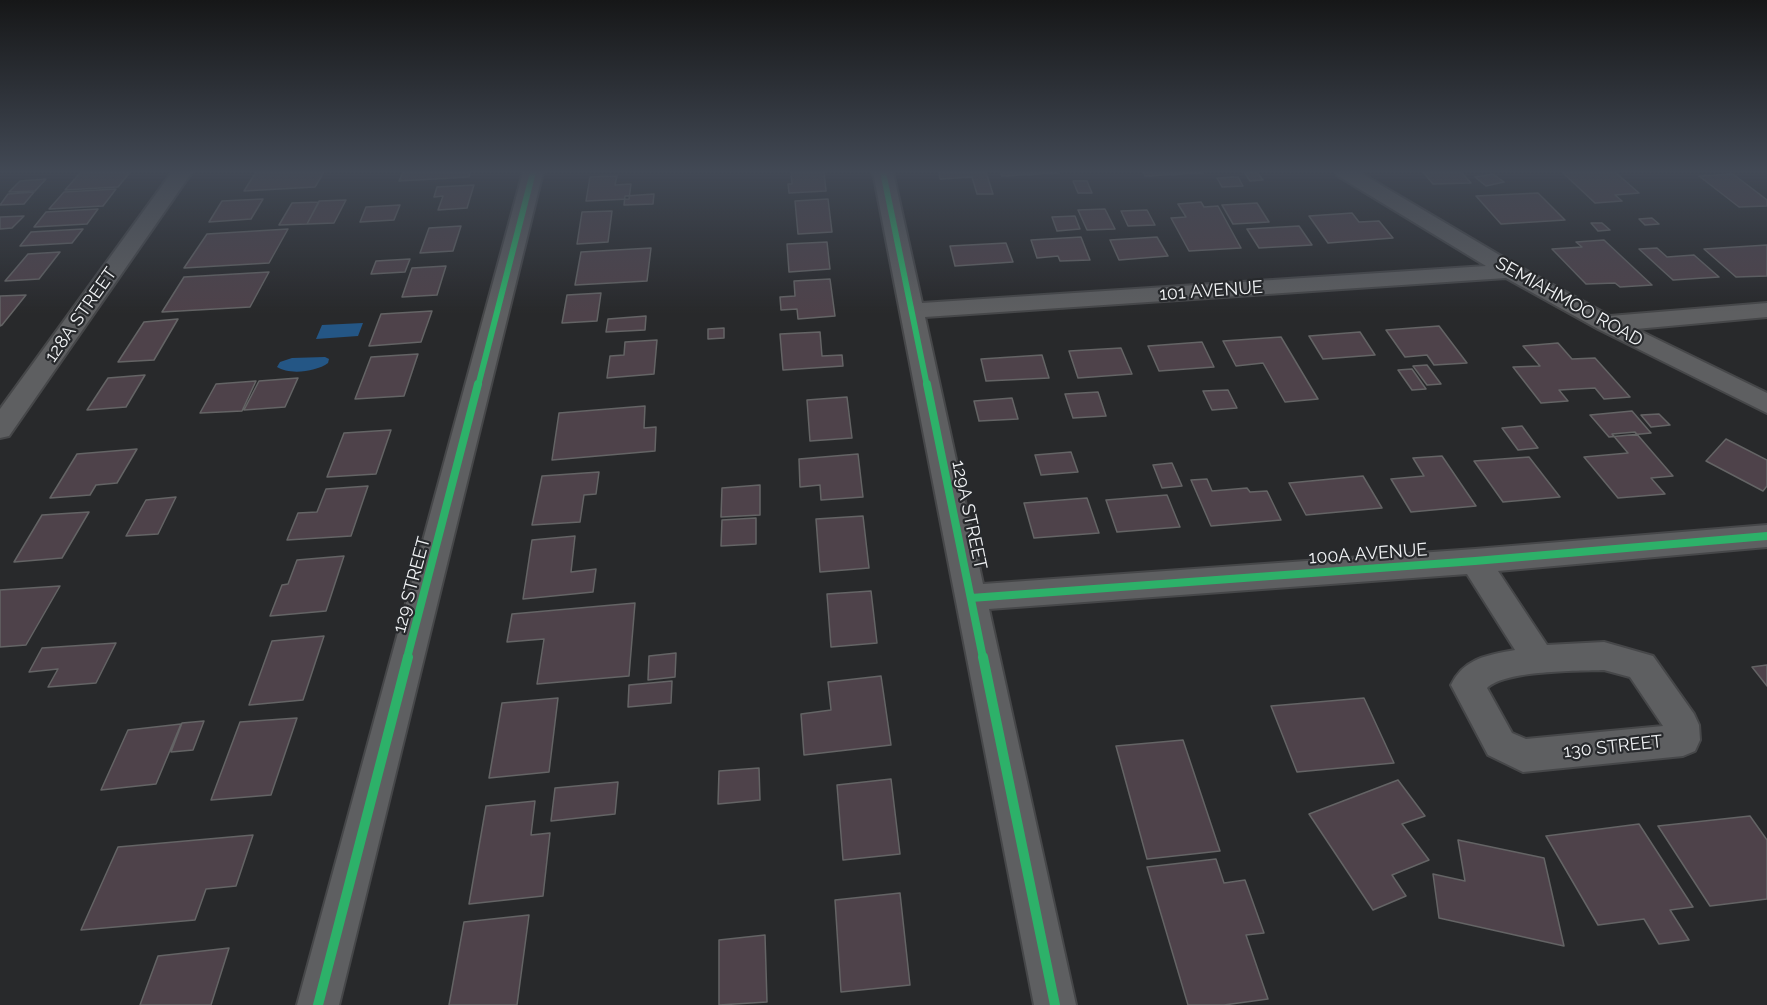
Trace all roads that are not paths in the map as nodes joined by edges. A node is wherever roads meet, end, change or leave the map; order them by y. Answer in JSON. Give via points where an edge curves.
{"nodes":[{"id":1,"x":149,"y":219,"type":"edge"},
{"id":2,"x":522,"y":219,"type":"edge"},
{"id":3,"x":893,"y":219,"type":"edge"},
{"id":4,"x":1423,"y":219,"type":"edge"},
{"id":5,"x":1510,"y":271,"type":"junction"},
{"id":6,"x":1767,"y":310,"type":"edge"},
{"id":7,"x":912,"y":311,"type":"junction"},
{"id":8,"x":1606,"y":324,"type":"junction"},
{"id":9,"x":1767,"y":405,"type":"edge"},
{"id":10,"x":0,"y":429,"type":"edge"},
{"id":11,"x":1767,"y":536,"type":"edge"},
{"id":12,"x":1476,"y":561,"type":"junction"},
{"id":13,"x":971,"y":598,"type":"junction"},
{"id":14,"x":1539,"y":659,"type":"junction"},
{"id":15,"x":318,"y":1005,"type":"edge"},
{"id":16,"x":1055,"y":1005,"type":"edge"}],
"edges":[{"from":1,"to":10,"type":"street","name":"128A STREET"},
{"from":2,"to":15,"type":"street","name":"129 STREET"},
{"from":3,"to":7,"type":"street","name":"129A STREET"},
{"from":4,"to":5,"type":"street","name":"SEMIAHMOO ROAD"},
{"from":5,"to":7,"type":"street","name":"101 AVENUE"},
{"from":5,"to":8,"type":"street","name":"SEMIAHMOO ROAD"},
{"from":6,"to":8,"type":"street"},
{"from":7,"to":13,"type":"street","name":"129A STREET"},
{"from":8,"to":9,"type":"street","name":"SEMIAHMOO ROAD"},
{"from":11,"to":12,"type":"street","name":"100A AVENUE"},
{"from":12,"to":13,"type":"street","name":"100A AVENUE"},
{"from":12,"to":14,"type":"street"},
{"from":13,"to":16,"type":"street","name":"129A STREET"},
{"from":14,"to":14,"type":"street","name":"130 STREET","via":[[1605,656],[1641,666],[1682,725],[1683,740],[1523,756],[1500,744],[1468,685],[1484,670]]}]}
